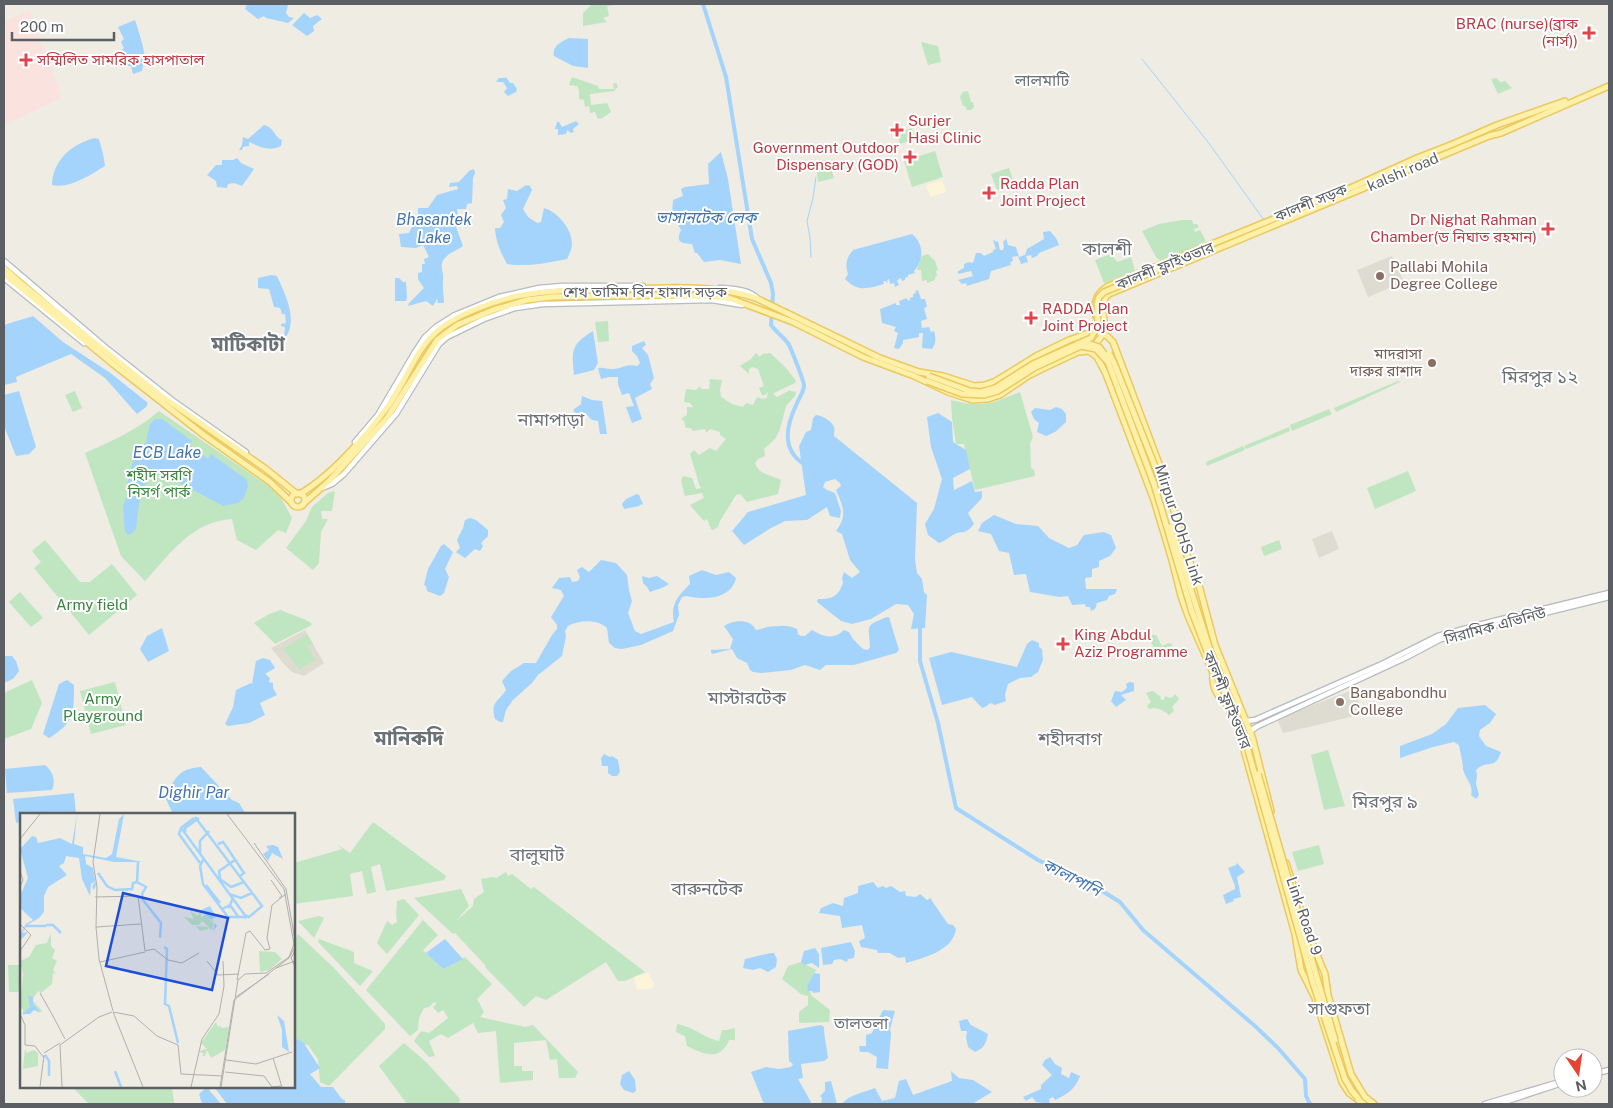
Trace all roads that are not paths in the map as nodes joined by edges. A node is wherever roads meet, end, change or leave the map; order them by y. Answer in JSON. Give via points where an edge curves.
{"nodes":[{"id":1,"x":1609,"y":84,"type":"edge"},
{"id":2,"x":1251,"y":228,"type":"junction"},
{"id":3,"x":4,"y":261,"type":"edge"},
{"id":4,"x":4,"y":268,"type":"edge"},
{"id":5,"x":4,"y":274,"type":"edge"},
{"id":6,"x":4,"y":278,"type":"edge"},
{"id":7,"x":758,"y":298,"type":"junction"},
{"id":8,"x":1093,"y":331,"type":"junction"},
{"id":9,"x":1085,"y":334,"type":"junction"},
{"id":10,"x":1103,"y":334,"type":"junction"},
{"id":11,"x":1084,"y":342,"type":"junction"},
{"id":12,"x":1092,"y":346,"type":"junction"},
{"id":13,"x":1083,"y":351,"type":"junction"},
{"id":14,"x":1102,"y":356,"type":"junction"},
{"id":15,"x":115,"y":363,"type":"junction"},
{"id":16,"x":1016,"y":367,"type":"junction"},
{"id":17,"x":919,"y":372,"type":"junction"},
{"id":18,"x":914,"y":376,"type":"junction"},
{"id":19,"x":928,"y":379,"type":"junction"},
{"id":20,"x":1023,"y":379,"type":"junction"},
{"id":21,"x":163,"y":402,"type":"junction"},
{"id":22,"x":354,"y":442,"type":"dead end"},
{"id":23,"x":249,"y":458,"type":"junction"},
{"id":24,"x":1167,"y":490,"type":"junction"},
{"id":25,"x":298,"y":494,"type":"junction"},
{"id":26,"x":1154,"y":500,"type":"junction"},
{"id":27,"x":291,"y":502,"type":"junction"},
{"id":28,"x":302,"y":505,"type":"junction"},
{"id":29,"x":1200,"y":589,"type":"junction"},
{"id":30,"x":1609,"y":593,"type":"edge"},
{"id":31,"x":1181,"y":596,"type":"junction"},
{"id":32,"x":1609,"y":596,"type":"edge"},
{"id":33,"x":1206,"y":611,"type":"junction"},
{"id":34,"x":1188,"y":616,"type":"junction"},
{"id":35,"x":1246,"y":722,"type":"junction"},
{"id":36,"x":1239,"y":729,"type":"joint"},
{"id":37,"x":1250,"y":732,"type":"junction"},
{"id":38,"x":1323,"y":969,"type":"junction"},
{"id":39,"x":1304,"y":977,"type":"junction"},
{"id":40,"x":1553,"y":1083,"type":"edge"},
{"id":41,"x":1553,"y":1087,"type":"edge"},
{"id":42,"x":1358,"y":1096,"type":"junction"},
{"id":43,"x":1365,"y":1097,"type":"junction"},
{"id":44,"x":1363,"y":1104,"type":"edge"},
{"id":45,"x":1374,"y":1104,"type":"edge"},
{"id":46,"x":1486,"y":1104,"type":"edge"},
{"id":47,"x":1498,"y":1104,"type":"edge"}],
"edges":[{"from":1,"to":2,"type":"main road","name":"কালশী সড়ক","via":[[1497,125]]},
{"from":1,"to":10,"type":"main road","name":"kalshi road","via":[[1501,133],[1113,292],[1103,303]]},
{"from":2,"to":8,"type":"main road","name":"কালশী সড়ক","via":[[1108,286],[1096,299],[1097,322]]},
{"from":2,"to":11,"type":"main road","name":"কালশী ফ্লাইওভার","bridge":true,"via":[[1104,292],[1097,303],[1097,330]]},
{"from":3,"to":23,"type":"main road","via":[[104,347],[237,445]]},
{"from":4,"to":15,"type":"main road"},
{"from":5,"to":15,"type":"main road"},
{"from":6,"to":21,"type":"main road","via":[[115,368]]},
{"from":7,"to":17,"type":"main road","name":"শেখ তামিম বিন হামাদ সড়ক","via":[[854,346]]},
{"from":7,"to":22,"type":"main road","via":[[742,291],[695,286],[562,286],[499,297],[455,315],[425,337],[378,414]]},
{"from":7,"to":25,"type":"main road","name":"শেখ তামিম বিন হামাদ সড়ক","via":[[699,289],[550,291],[517,296],[474,311],[434,334],[386,409],[332,469]]},
{"from":8,"to":9,"type":"main road","name":"শেখ তামিম বিন হামাদ সড়ক"},
{"from":8,"to":10,"type":"main road"},
{"from":9,"to":12,"type":"main road","via":[[1094,337]]},
{"from":9,"to":16,"type":"main road","name":"শেখ তামিম বিন হামাদ সড়ক"},
{"from":10,"to":12,"type":"main road","name":"শেখ তামিম বিন হামাদ সড়ক"},
{"from":10,"to":24,"type":"main road","name":"Mirpur DOHS Link","via":[[1113,342],[1119,356]]},
{"from":11,"to":19,"type":"main road","bridge":true,"via":[[1033,364],[986,391],[975,392]]},
{"from":11,"to":24,"type":"main road","bridge":true,"via":[[1100,345],[1112,358]]},
{"from":11,"to":42,"type":"main road","bridge":true,"via":[[1099,347],[1108,358],[1153,474],[1215,666],[1245,731],[1346,1075]]},
{"from":12,"to":13,"type":"main road","name":"শেখ তামিম বিন হামাদ সড়ক"},
{"from":13,"to":20,"type":"main road","name":"শেখ তামিম বিন হামাদ সড়ক"},
{"from":13,"to":26,"type":"main road","name":"Mirpur DOHS Link","via":[[1095,354],[1104,369]]},
{"from":14,"to":19,"type":"main road","bridge":true,"via":[[1089,346],[1076,348],[984,396],[962,394]]},
{"from":14,"to":26,"type":"main road","bridge":true},
{"from":14,"to":42,"type":"main road","name":"কালশী ফ্লাইওভার","bridge":true,"via":[[1109,366],[1148,465],[1194,618],[1244,736],[1317,998],[1345,1079]]},
{"from":15,"to":21,"type":"main road"},
{"from":15,"to":23,"type":"main road"},
{"from":16,"to":17,"type":"main road","name":"শেখ তামিম বিন হামাদ সড়ক","via":[[996,381],[980,386]]},
{"from":16,"to":20,"type":"main road","via":[[1016,376]]},
{"from":17,"to":19,"type":"main road"},
{"from":18,"to":19,"type":"main road"},
{"from":18,"to":20,"type":"main road","name":"শেখ তামিম বিন হামাদ সড়ক","via":[[960,397],[978,400],[1000,395]]},
{"from":18,"to":28,"type":"main road","name":"শেখ তামিম বিন হামাদ সড়ক","via":[[863,357],[755,306],[718,296],[552,297],[518,302],[457,326],[437,340],[393,411],[322,488]]},
{"from":21,"to":27,"type":"main road","via":[[270,482]]},
{"from":23,"to":25,"type":"main road"},
{"from":24,"to":29,"type":"main road","name":"Mirpur DOHS Link"},
{"from":25,"to":27,"type":"main road","via":[[292,496]]},
{"from":25,"to":28,"type":"main road","via":[[304,499]]},
{"from":26,"to":31,"type":"main road","name":"Mirpur DOHS Link"},
{"from":27,"to":28,"type":"main road","via":[[296,507]]},
{"from":29,"to":31,"type":"main road","via":[[1194,601],[1187,601]]},
{"from":29,"to":33,"type":"main road","name":"Mirpur DOHS Link"},
{"from":30,"to":35,"type":"main road","name":"সিরামিক এভিনিউ","via":[[1438,636],[1382,664]]},
{"from":31,"to":34,"type":"main road","name":"Mirpur DOHS Link"},
{"from":32,"to":37,"type":"main road","name":"সিরামিক এভিনিউ","via":[[1441,639]]},
{"from":33,"to":34,"type":"main road","via":[[1198,605],[1192,606]]},
{"from":33,"to":35,"type":"main road","name":"Mirpur DOHS Link","via":[[1215,645]]},
{"from":34,"to":36,"type":"main road","name":"Mirpur DOHS Link"},
{"from":35,"to":37,"type":"main road","name":"Link Road 9"},
{"from":36,"to":39,"type":"main road","name":"Link Road 9"},
{"from":37,"to":38,"type":"main road","name":"Link Road 9","via":[[1282,850]]},
{"from":38,"to":39,"type":"main road","via":[[1318,978]]},
{"from":38,"to":43,"type":"main road","name":"Link Road 9","via":[[1350,1074]]},
{"from":39,"to":44,"type":"main road","name":"Link Road 9","via":[[1315,998],[1342,1082],[1349,1093]]},
{"from":40,"to":46,"type":"main road"},
{"from":41,"to":47,"type":"main road"},
{"from":42,"to":43,"type":"main road"},
{"from":42,"to":44,"type":"main road","name":"কালশী ফ্লাইওভার"},
{"from":43,"to":45,"type":"main road","name":"Link Road 9"}]}
